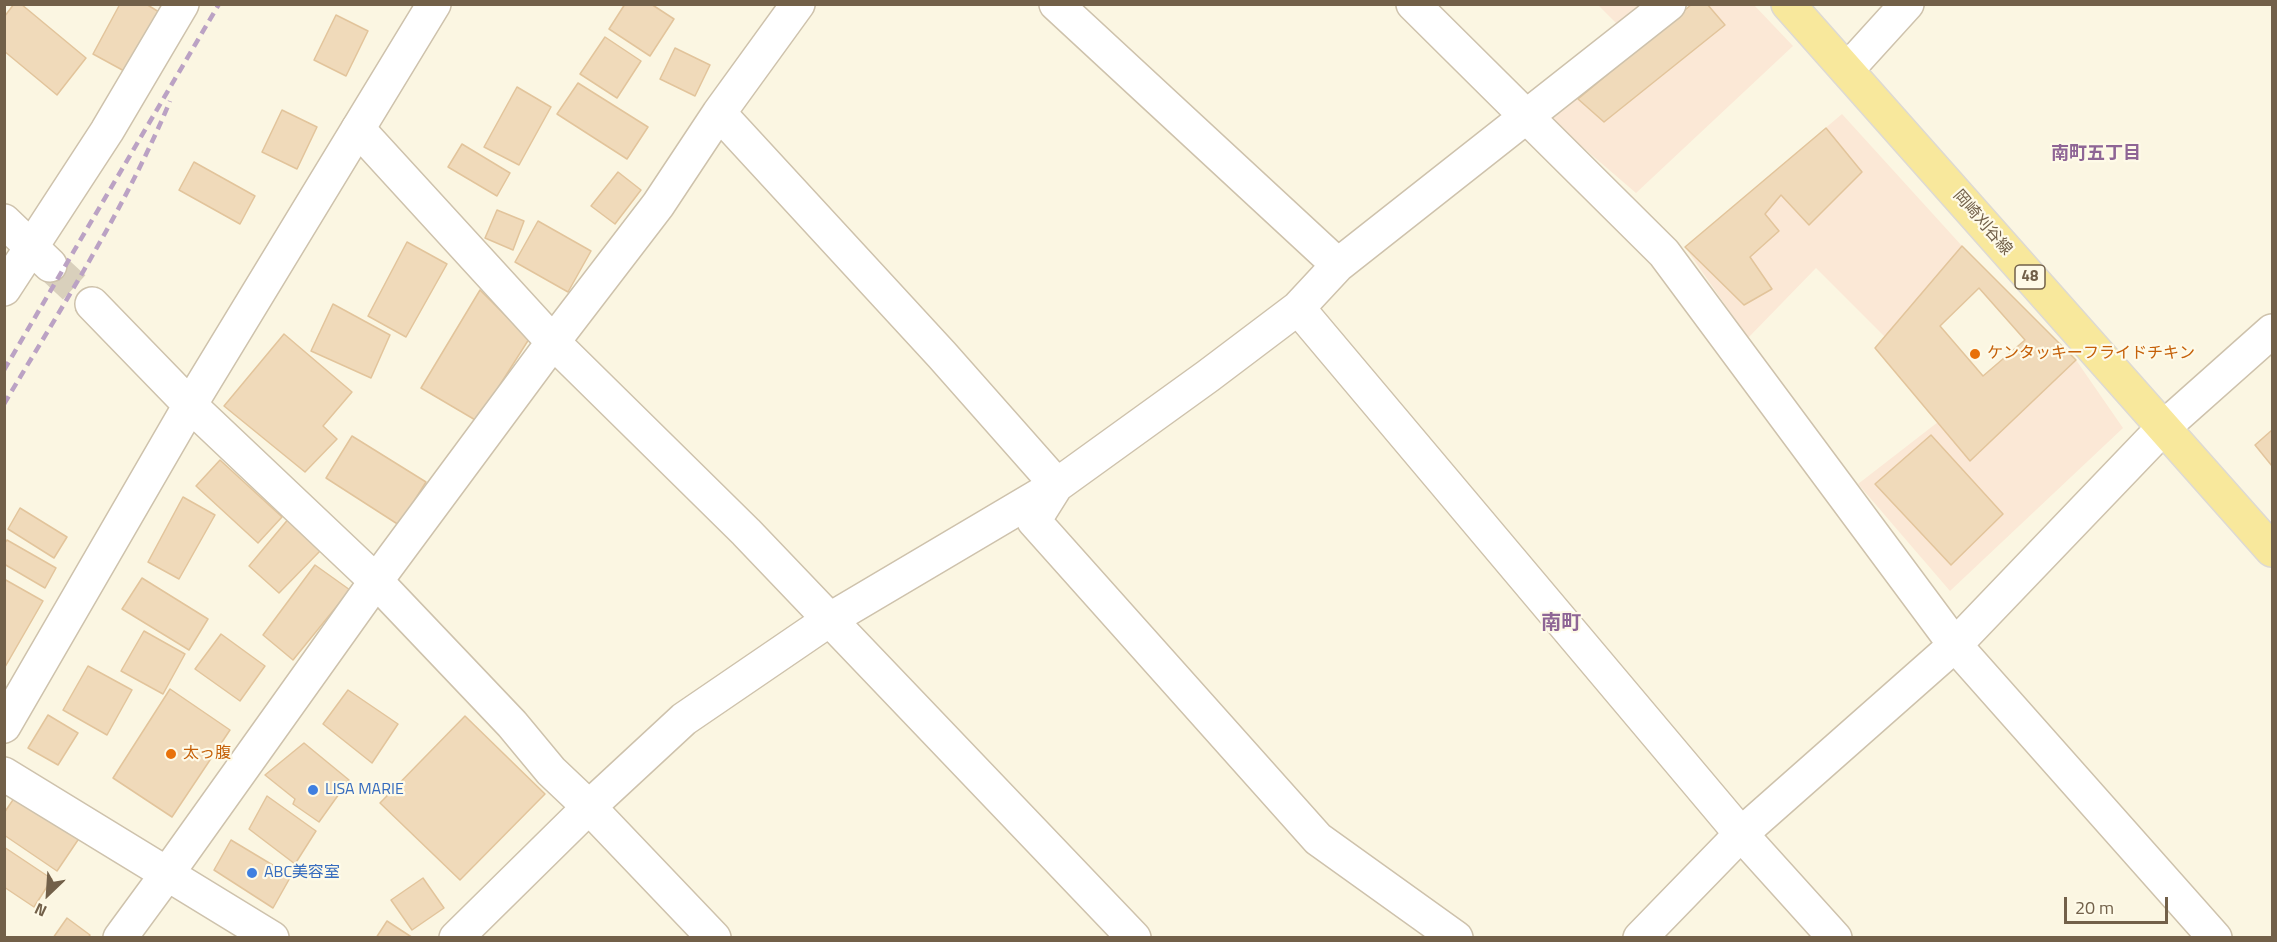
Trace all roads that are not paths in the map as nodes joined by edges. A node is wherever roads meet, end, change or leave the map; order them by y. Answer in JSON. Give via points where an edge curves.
{"nodes":[{"id":1,"x":182,"y":4,"type":"edge"},
{"id":2,"x":434,"y":4,"type":"edge"},
{"id":3,"x":798,"y":4,"type":"edge"},
{"id":4,"x":1056,"y":4,"type":"edge"},
{"id":5,"x":1413,"y":4,"type":"edge"},
{"id":6,"x":1669,"y":4,"type":"edge"},
{"id":7,"x":1788,"y":4,"type":"edge"},
{"id":8,"x":1906,"y":4,"type":"edge"},
{"id":9,"x":1847,"y":70,"type":"junction"},
{"id":10,"x":719,"y":113,"type":"junction"},
{"id":11,"x":1526,"y":116,"type":"junction"},
{"id":12,"x":358,"y":129,"type":"junction"},
{"id":13,"x":4,"y":221,"type":"edge"},
{"id":14,"x":41,"y":256,"type":"junction"},
{"id":15,"x":1338,"y":265,"type":"junction"},
{"id":16,"x":4,"y":289,"type":"edge"},
{"id":17,"x":92,"y":304,"type":"tunnel mouth"},
{"id":18,"x":1299,"y":308,"type":"junction"},
{"id":19,"x":2272,"y":331,"type":"edge"},
{"id":20,"x":554,"y":342,"type":"junction"},
{"id":21,"x":190,"y":405,"type":"junction"},
{"id":22,"x":2163,"y":428,"type":"junction"},
{"id":23,"x":1057,"y":485,"type":"junction"},
{"id":24,"x":2272,"y":550,"type":"edge"},
{"id":25,"x":376,"y":581,"type":"junction"},
{"id":26,"x":829,"y":620,"type":"junction"},
{"id":27,"x":1955,"y":645,"type":"junction"},
{"id":28,"x":4,"y":726,"type":"edge"},
{"id":29,"x":4,"y":774,"type":"edge"},
{"id":30,"x":589,"y":807,"type":"junction"},
{"id":31,"x":1741,"y":834,"type":"junction"},
{"id":32,"x":167,"y":874,"type":"junction"},
{"id":33,"x":120,"y":938,"type":"edge"},
{"id":34,"x":272,"y":938,"type":"edge"},
{"id":35,"x":456,"y":938,"type":"edge"},
{"id":36,"x":714,"y":938,"type":"edge"},
{"id":37,"x":1134,"y":938,"type":"edge"},
{"id":38,"x":1456,"y":938,"type":"edge"},
{"id":39,"x":1640,"y":938,"type":"edge"},
{"id":40,"x":1835,"y":938,"type":"edge"},
{"id":41,"x":2215,"y":938,"type":"edge"}],
"edges":[{"from":1,"to":14,"type":"street","via":[[107,131]]},
{"from":2,"to":12,"type":"street"},
{"from":3,"to":10,"type":"street"},
{"from":4,"to":15,"type":"street"},
{"from":5,"to":11,"type":"street"},
{"from":6,"to":11,"type":"street"},
{"from":7,"to":9,"type":"main road","name":"岡崎刈谷線","number":"48"},
{"from":8,"to":9,"type":"street"},
{"from":9,"to":22,"type":"main road","name":"岡崎刈谷線","number":"48"},
{"from":10,"to":20,"type":"street","via":[[658,205]]},
{"from":10,"to":23,"type":"street"},
{"from":11,"to":15,"type":"street"},
{"from":11,"to":27,"type":"street","via":[[1664,253]]},
{"from":12,"to":20,"type":"street"},
{"from":12,"to":21,"type":"street"},
{"from":13,"to":14,"type":"street"},
{"from":14,"to":16,"type":"street"},
{"from":15,"to":18,"type":"street"},
{"from":17,"to":21,"type":"street"},
{"from":18,"to":23,"type":"street"},
{"from":18,"to":31,"type":"street"},
{"from":19,"to":22,"type":"street"},
{"from":20,"to":25,"type":"street"},
{"from":20,"to":26,"type":"street"},
{"from":21,"to":25,"type":"street"},
{"from":21,"to":28,"type":"street"},
{"from":22,"to":24,"type":"main road","name":"岡崎刈谷線","number":"48"},
{"from":22,"to":27,"type":"street"},
{"from":23,"to":26,"type":"street"},
{"from":23,"to":38,"type":"street","via":[[1034,520],[1049,538],[1318,839]]},
{"from":25,"to":30,"type":"street"},
{"from":25,"to":32,"type":"street"},
{"from":26,"to":30,"type":"street","via":[[684,719]]},
{"from":26,"to":37,"type":"street"},
{"from":27,"to":31,"type":"street"},
{"from":27,"to":41,"type":"street"},
{"from":29,"to":32,"type":"street"},
{"from":30,"to":35,"type":"street"},
{"from":30,"to":36,"type":"street"},
{"from":31,"to":39,"type":"street"},
{"from":31,"to":40,"type":"street"},
{"from":32,"to":33,"type":"street"},
{"from":32,"to":34,"type":"street"}]}
